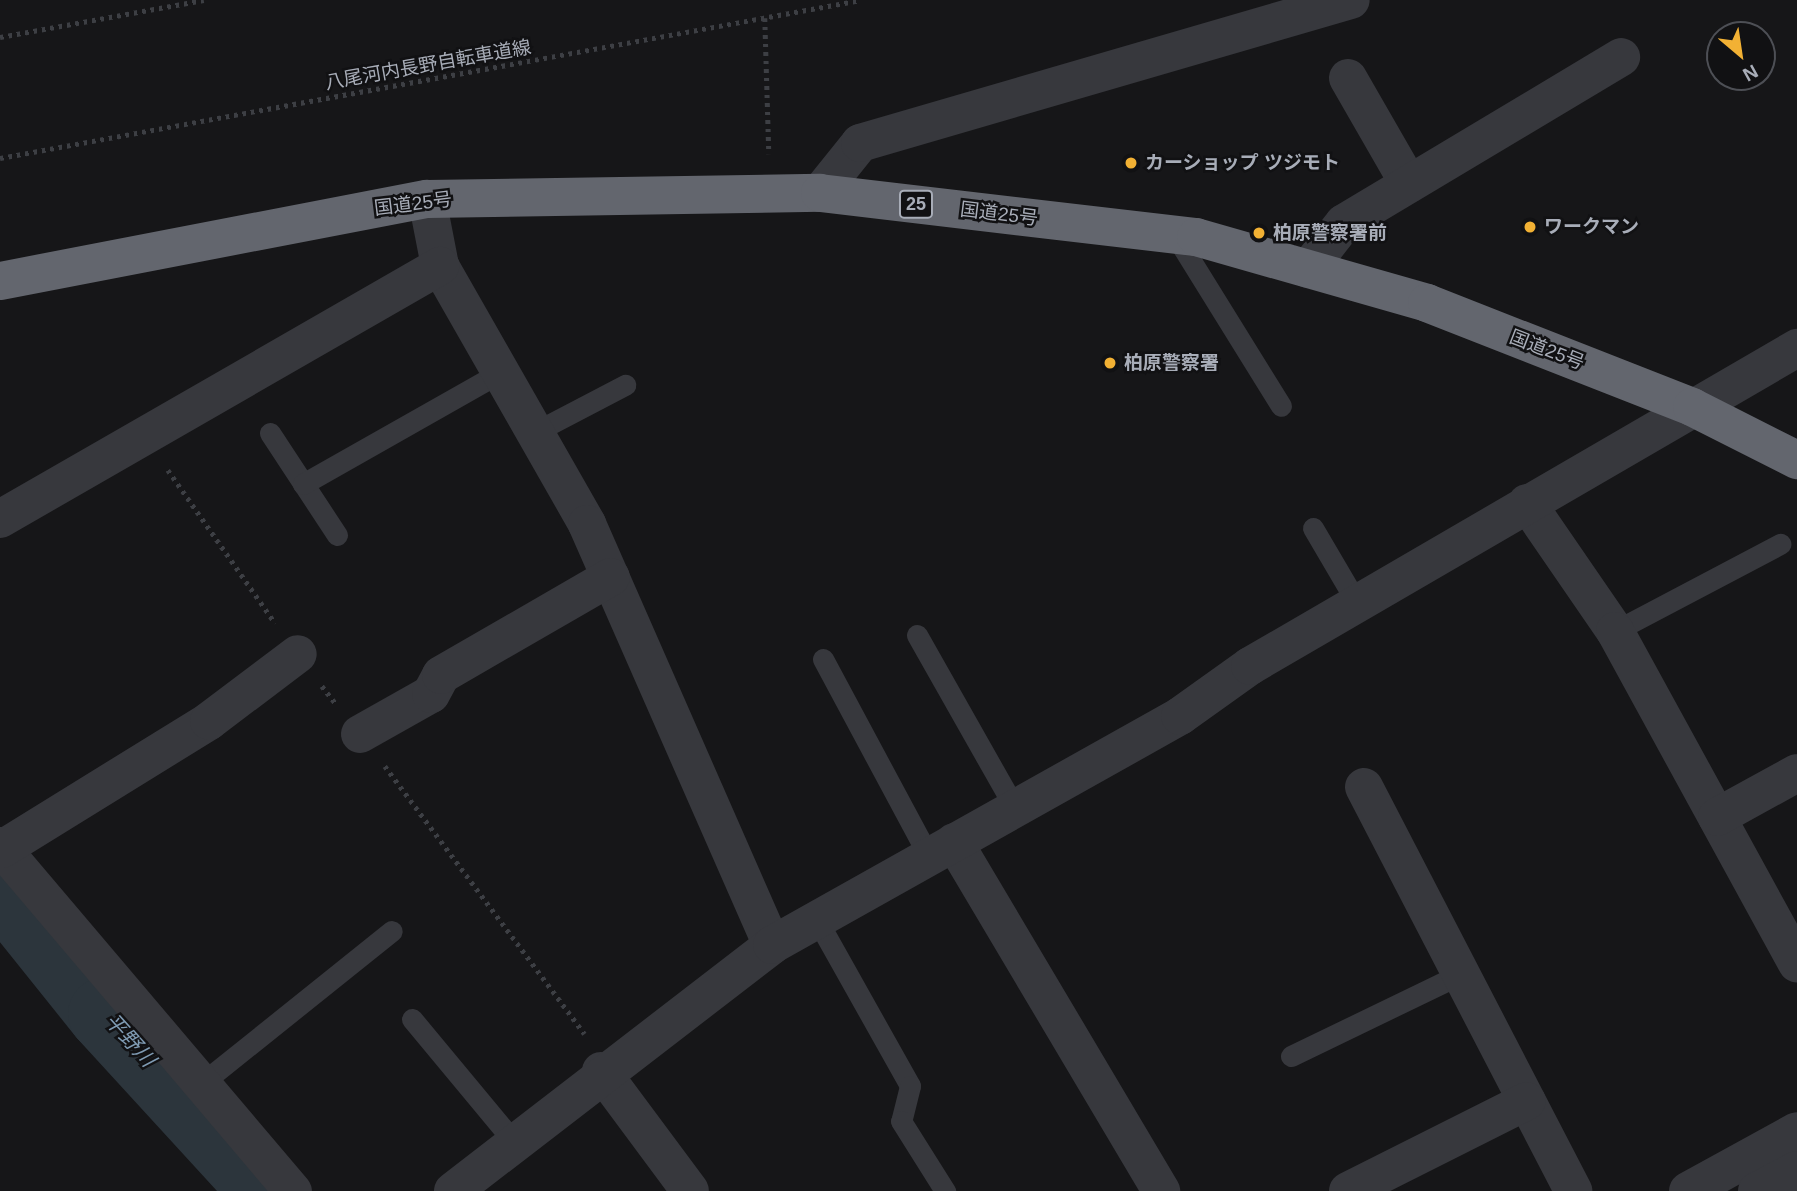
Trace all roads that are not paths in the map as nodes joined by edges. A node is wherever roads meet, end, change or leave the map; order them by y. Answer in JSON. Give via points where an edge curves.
{"nodes":[{"id":1,"x":1351,"y":0,"type":"edge"},
{"id":2,"x":1621,"y":57,"type":"dead end"},
{"id":3,"x":1348,"y":78,"type":"dead end"},
{"id":4,"x":1409,"y":184,"type":"junction"},
{"id":5,"x":820,"y":193,"type":"junction"},
{"id":6,"x":427,"y":199,"type":"junction"},
{"id":7,"x":1175,"y":235,"type":"junction"},
{"id":8,"x":440,"y":266,"type":"junction"},
{"id":9,"x":1308,"y":269,"type":"junction"},
{"id":10,"x":0,"y":281,"type":"edge"},
{"id":11,"x":1797,"y":348,"type":"edge"},
{"id":12,"x":501,"y":372,"type":"junction"},
{"id":13,"x":625,"y":385,"type":"dead end"},
{"id":14,"x":1281,"y":406,"type":"dead end"},
{"id":15,"x":1692,"y":407,"type":"junction"},
{"id":16,"x":535,"y":432,"type":"junction"},
{"id":17,"x":270,"y":433,"type":"dead end"},
{"id":18,"x":1797,"y":460,"type":"edge"},
{"id":19,"x":303,"y":484,"type":"junction"},
{"id":20,"x":1527,"y":503,"type":"junction"},
{"id":21,"x":0,"y":519,"type":"edge"},
{"id":22,"x":1313,"y":528,"type":"dead end"},
{"id":23,"x":337,"y":535,"type":"dead end"},
{"id":24,"x":1780,"y":544,"type":"dead end"},
{"id":25,"x":611,"y":577,"type":"junction"},
{"id":26,"x":1357,"y":603,"type":"junction"},
{"id":27,"x":1615,"y":631,"type":"junction"},
{"id":28,"x":917,"y":635,"type":"dead end"},
{"id":29,"x":298,"y":654,"type":"dead end"},
{"id":30,"x":823,"y":659,"type":"dead end"},
{"id":31,"x":360,"y":734,"type":"dead end"},
{"id":32,"x":1797,"y":773,"type":"edge"},
{"id":33,"x":1364,"y":787,"type":"dead end"},
{"id":34,"x":1015,"y":808,"type":"junction"},
{"id":35,"x":1717,"y":817,"type":"junction"},
{"id":36,"x":1,"y":848,"type":"edge"},
{"id":37,"x":942,"y":849,"type":"junction"},
{"id":38,"x":817,"y":920,"type":"junction"},
{"id":39,"x":392,"y":931,"type":"dead end"},
{"id":40,"x":772,"y":944,"type":"junction"},
{"id":41,"x":1797,"y":964,"type":"edge"},
{"id":42,"x":1461,"y":974,"type":"junction"},
{"id":43,"x":412,"y":1019,"type":"dead end"},
{"id":44,"x":1291,"y":1056,"type":"dead end"},
{"id":45,"x":601,"y":1071,"type":"junction"},
{"id":46,"x":202,"y":1083,"type":"junction"},
{"id":47,"x":1527,"y":1101,"type":"junction"},
{"id":48,"x":1797,"y":1131,"type":"edge"},
{"id":49,"x":514,"y":1142,"type":"junction"},
{"id":50,"x":1797,"y":1170,"type":"edge"},
{"id":51,"x":293,"y":1191,"type":"edge"},
{"id":52,"x":453,"y":1191,"type":"edge"},
{"id":53,"x":690,"y":1191,"type":"edge"},
{"id":54,"x":944,"y":1191,"type":"edge"},
{"id":55,"x":1161,"y":1191,"type":"edge"},
{"id":56,"x":1348,"y":1191,"type":"edge"},
{"id":57,"x":1573,"y":1191,"type":"edge"},
{"id":58,"x":1688,"y":1191,"type":"edge"},
{"id":59,"x":1757,"y":1191,"type":"edge"}],
"edges":[{"from":1,"to":5,"type":"street","via":[[859,143]]},
{"from":2,"to":4,"type":"street"},
{"from":3,"to":4,"type":"street"},
{"from":4,"to":9,"type":"street","via":[[1344,223]]},
{"from":5,"to":6,"type":"highway","name":"国道25号","number":"25"},
{"from":5,"to":7,"type":"highway","name":"国道25号","number":"25"},
{"from":6,"to":8,"type":"street"},
{"from":6,"to":10,"type":"highway","name":"国道25号","number":"25"},
{"from":7,"to":9,"type":"highway","name":"国道25号","number":"25"},
{"from":7,"to":14,"type":"lane"},
{"from":8,"to":12,"type":"street"},
{"from":8,"to":21,"type":"street"},
{"from":9,"to":15,"type":"highway","name":"国道25号","number":"25","via":[[1427,303]]},
{"from":11,"to":15,"type":"street"},
{"from":12,"to":16,"type":"street"},
{"from":12,"to":19,"type":"lane"},
{"from":13,"to":16,"type":"lane"},
{"from":15,"to":18,"type":"highway","name":"国道25号","number":"25"},
{"from":15,"to":20,"type":"street"},
{"from":16,"to":25,"type":"street"},
{"from":17,"to":19,"type":"lane"},
{"from":19,"to":23,"type":"lane"},
{"from":20,"to":26,"type":"street"},
{"from":20,"to":27,"type":"street"},
{"from":22,"to":26,"type":"lane"},
{"from":24,"to":27,"type":"lane"},
{"from":25,"to":31,"type":"street","via":[[441,675],[431,694]]},
{"from":25,"to":40,"type":"street"},
{"from":26,"to":34,"type":"street","via":[[1180,716]]},
{"from":27,"to":35,"type":"street"},
{"from":28,"to":34,"type":"lane"},
{"from":29,"to":36,"type":"street","via":[[209,721]]},
{"from":30,"to":37,"type":"lane"},
{"from":32,"to":35,"type":"street"},
{"from":33,"to":42,"type":"street"},
{"from":34,"to":37,"type":"street"},
{"from":35,"to":41,"type":"street"},
{"from":36,"to":46,"type":"street"},
{"from":37,"to":38,"type":"street"},
{"from":37,"to":55,"type":"street"},
{"from":38,"to":40,"type":"street"},
{"from":38,"to":54,"type":"lane","via":[[910,1086],[901,1121]]},
{"from":39,"to":46,"type":"lane"},
{"from":40,"to":45,"type":"street"},
{"from":42,"to":44,"type":"lane"},
{"from":42,"to":47,"type":"street"},
{"from":43,"to":49,"type":"lane"},
{"from":45,"to":49,"type":"street"},
{"from":45,"to":53,"type":"street"},
{"from":46,"to":51,"type":"street"},
{"from":47,"to":56,"type":"street"},
{"from":47,"to":57,"type":"street"},
{"from":48,"to":58,"type":"street"},
{"from":49,"to":52,"type":"street"},
{"from":50,"to":59,"type":"street"}]}
